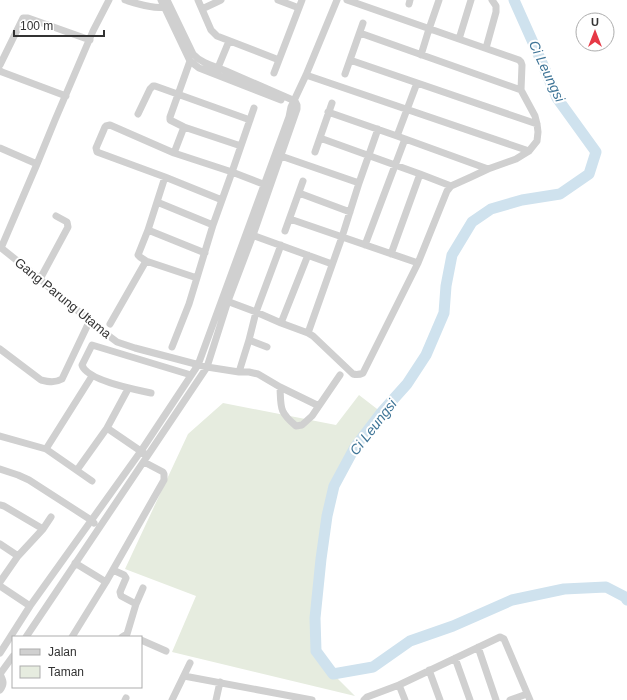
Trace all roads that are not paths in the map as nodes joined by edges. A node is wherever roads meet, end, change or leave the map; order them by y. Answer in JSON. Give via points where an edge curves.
{"nodes":[{"id":1,"x":109,"y":0,"type":"edge"},
{"id":2,"x":161,"y":0,"type":"edge"},
{"id":3,"x":198,"y":0,"type":"edge"},
{"id":4,"x":221,"y":0,"type":"edge"},
{"id":5,"x":278,"y":0,"type":"edge"},
{"id":6,"x":302,"y":0,"type":"edge"},
{"id":7,"x":337,"y":0,"type":"edge"},
{"id":8,"x":347,"y":0,"type":"edge"},
{"id":9,"x":439,"y":0,"type":"edge"},
{"id":10,"x":471,"y":0,"type":"edge"},
{"id":11,"x":492,"y":0,"type":"edge"},
{"id":12,"x":129,"y":1,"type":"edge"},
{"id":13,"x":167,"y":4,"type":"edge"},
{"id":14,"x":298,"y":8,"type":"junction"},
{"id":15,"x":202,"y":9,"type":"junction"},
{"id":16,"x":363,"y":23,"type":"dead end"},
{"id":17,"x":429,"y":29,"type":"junction"},
{"id":18,"x":360,"y":33,"type":"junction"},
{"id":19,"x":459,"y":39,"type":"junction"},
{"id":20,"x":90,"y":40,"type":"junction"},
{"id":21,"x":229,"y":40,"type":"junction"},
{"id":22,"x":486,"y":48,"type":"junction"},
{"id":23,"x":421,"y":54,"type":"junction"},
{"id":24,"x":279,"y":60,"type":"junction"},
{"id":25,"x":350,"y":60,"type":"junction"},
{"id":26,"x":190,"y":61,"type":"junction"},
{"id":27,"x":0,"y":65,"type":"edge"},
{"id":28,"x":0,"y":71,"type":"edge"},
{"id":29,"x":217,"y":71,"type":"junction"},
{"id":30,"x":274,"y":73,"type":"dead end"},
{"id":31,"x":345,"y":74,"type":"dead end"},
{"id":32,"x":306,"y":75,"type":"junction"},
{"id":33,"x":417,"y":83,"type":"junction"},
{"id":34,"x":521,"y":90,"type":"junction"},
{"id":35,"x":178,"y":93,"type":"junction"},
{"id":36,"x":66,"y":96,"type":"junction"},
{"id":37,"x":332,"y":103,"type":"dead end"},
{"id":38,"x":293,"y":104,"type":"junction"},
{"id":39,"x":254,"y":108,"type":"dead end"},
{"id":40,"x":407,"y":109,"type":"junction"},
{"id":41,"x":328,"y":112,"type":"junction"},
{"id":42,"x":138,"y":114,"type":"dead end"},
{"id":43,"x":250,"y":120,"type":"junction"},
{"id":44,"x":537,"y":124,"type":"junction"},
{"id":45,"x":184,"y":126,"type":"junction"},
{"id":46,"x":378,"y":129,"type":"junction"},
{"id":47,"x":397,"y":136,"type":"junction"},
{"id":48,"x":320,"y":138,"type":"junction"},
{"id":49,"x":405,"y":139,"type":"junction"},
{"id":50,"x":241,"y":146,"type":"junction"},
{"id":51,"x":0,"y":148,"type":"edge"},
{"id":52,"x":529,"y":151,"type":"junction"},
{"id":53,"x":174,"y":152,"type":"junction"},
{"id":54,"x":315,"y":152,"type":"dead end"},
{"id":55,"x":281,"y":156,"type":"junction"},
{"id":56,"x":369,"y":156,"type":"junction"},
{"id":57,"x":37,"y":164,"type":"junction"},
{"id":58,"x":395,"y":165,"type":"junction"},
{"id":59,"x":488,"y":169,"type":"junction"},
{"id":60,"x":232,"y":172,"type":"junction"},
{"id":61,"x":420,"y":174,"type":"junction"},
{"id":62,"x":165,"y":177,"type":"junction"},
{"id":63,"x":303,"y":181,"type":"dead end"},
{"id":64,"x":359,"y":183,"type":"junction"},
{"id":65,"x":267,"y":186,"type":"junction"},
{"id":66,"x":451,"y":186,"type":"junction"},
{"id":67,"x":299,"y":193,"type":"junction"},
{"id":68,"x":222,"y":200,"type":"junction"},
{"id":69,"x":157,"y":202,"type":"junction"},
{"id":70,"x":350,"y":212,"type":"junction"},
{"id":71,"x":56,"y":216,"type":"dead end"},
{"id":72,"x":290,"y":219,"type":"junction"},
{"id":73,"x":213,"y":225,"type":"junction"},
{"id":74,"x":148,"y":230,"type":"junction"},
{"id":75,"x":285,"y":231,"type":"dead end"},
{"id":76,"x":250,"y":234,"type":"junction"},
{"id":77,"x":342,"y":237,"type":"junction"},
{"id":78,"x":281,"y":245,"type":"junction"},
{"id":79,"x":365,"y":245,"type":"junction"},
{"id":80,"x":0,"y":248,"type":"edge"},
{"id":81,"x":205,"y":253,"type":"junction"},
{"id":82,"x":392,"y":254,"type":"junction"},
{"id":83,"x":308,"y":255,"type":"junction"},
{"id":84,"x":146,"y":261,"type":"junction"},
{"id":85,"x":418,"y":263,"type":"junction"},
{"id":86,"x":332,"y":264,"type":"junction"},
{"id":87,"x":197,"y":278,"type":"junction"},
{"id":88,"x":40,"y":279,"type":"junction"},
{"id":89,"x":225,"y":300,"type":"junction"},
{"id":90,"x":256,"y":312,"type":"junction"},
{"id":91,"x":90,"y":320,"type":"junction"},
{"id":92,"x":281,"y":323,"type":"junction"},
{"id":93,"x":110,"y":324,"type":"dead end"},
{"id":94,"x":308,"y":333,"type":"junction"},
{"id":95,"x":250,"y":340,"type":"junction"},
{"id":96,"x":172,"y":347,"type":"dead end"},
{"id":97,"x":267,"y":347,"type":"dead end"},
{"id":98,"x":1,"y":352,"type":"edge"},
{"id":99,"x":198,"y":365,"type":"junction"},
{"id":100,"x":207,"y":367,"type":"junction"},
{"id":101,"x":239,"y":372,"type":"junction"},
{"id":102,"x":340,"y":375,"type":"dead end"},
{"id":103,"x":92,"y":376,"type":"junction"},
{"id":104,"x":191,"y":376,"type":"junction"},
{"id":105,"x":280,"y":387,"type":"junction"},
{"id":106,"x":128,"y":389,"type":"junction"},
{"id":107,"x":151,"y":393,"type":"dead end"},
{"id":108,"x":319,"y":406,"type":"junction"},
{"id":109,"x":107,"y":428,"type":"junction"},
{"id":110,"x":0,"y":436,"type":"edge"},
{"id":111,"x":46,"y":449,"type":"junction"},
{"id":112,"x":141,"y":451,"type":"junction"},
{"id":113,"x":146,"y":459,"type":"junction"},
{"id":114,"x":0,"y":469,"type":"edge"},
{"id":115,"x":77,"y":470,"type":"junction"},
{"id":116,"x":92,"y":481,"type":"dead end"},
{"id":117,"x":0,"y":505,"type":"edge"},
{"id":118,"x":51,"y":517,"type":"dead end"},
{"id":119,"x":91,"y":520,"type":"junction"},
{"id":120,"x":99,"y":528,"type":"junction"},
{"id":121,"x":43,"y":529,"type":"junction"},
{"id":122,"x":0,"y":544,"type":"edge"},
{"id":123,"x":18,"y":556,"type":"junction"},
{"id":124,"x":75,"y":563,"type":"junction"},
{"id":125,"x":113,"y":570,"type":"junction"},
{"id":126,"x":0,"y":582,"type":"edge"},
{"id":127,"x":106,"y":582,"type":"junction"},
{"id":128,"x":0,"y":586,"type":"edge"},
{"id":129,"x":144,"y":588,"type":"dead end"},
{"id":130,"x":136,"y":604,"type":"junction"},
{"id":131,"x":30,"y":606,"type":"junction"},
{"id":132,"x":27,"y":636,"type":"edge"},
{"id":133,"x":73,"y":636,"type":"edge"},
{"id":134,"x":128,"y":636,"type":"edge"},
{"id":135,"x":142,"y":640,"type":"edge"},
{"id":136,"x":478,"y":647,"type":"junction"},
{"id":137,"x":166,"y":651,"type":"dead end"},
{"id":138,"x":0,"y":654,"type":"edge"},
{"id":139,"x":12,"y":657,"type":"edge"},
{"id":140,"x":455,"y":658,"type":"junction"},
{"id":141,"x":190,"y":662,"type":"dead end"},
{"id":142,"x":430,"y":670,"type":"junction"},
{"id":143,"x":0,"y":674,"type":"edge"},
{"id":144,"x":184,"y":676,"type":"junction"},
{"id":145,"x":220,"y":682,"type":"junction"},
{"id":146,"x":399,"y":685,"type":"junction"},
{"id":147,"x":0,"y":690,"type":"edge"},
{"id":148,"x":528,"y":697,"type":"edge"},
{"id":149,"x":367,"y":699,"type":"edge"},
{"id":150,"x":172,"y":700,"type":"edge"},
{"id":151,"x":216,"y":700,"type":"edge"},
{"id":152,"x":312,"y":700,"type":"edge"},
{"id":153,"x":405,"y":700,"type":"edge"},
{"id":154,"x":440,"y":700,"type":"edge"},
{"id":155,"x":470,"y":700,"type":"edge"},
{"id":156,"x":496,"y":700,"type":"edge"},
{"id":157,"x":510,"y":700,"type":"edge"}],
"edges":[{"from":1,"to":20,"type":"street"},
{"from":2,"to":13,"type":"street"},
{"from":3,"to":15,"type":"street"},
{"from":4,"to":15,"type":"street"},
{"from":5,"to":14,"type":"street"},
{"from":6,"to":14,"type":"street"},
{"from":7,"to":32,"type":"street"},
{"from":8,"to":17,"type":"street"},
{"from":9,"to":17,"type":"street"},
{"from":10,"to":19,"type":"street"},
{"from":11,"to":22,"type":"street","via":[[496,12]]},
{"from":12,"to":13,"type":"street","via":[[158,8]]},
{"from":13,"to":26,"type":"street"},
{"from":13,"to":29,"type":"street","via":[[193,54]]},
{"from":14,"to":24,"type":"street"},
{"from":15,"to":21,"type":"street","via":[[214,34]]},
{"from":16,"to":18,"type":"street"},
{"from":17,"to":19,"type":"street"},
{"from":17,"to":23,"type":"street"},
{"from":18,"to":23,"type":"street"},
{"from":18,"to":25,"type":"street"},
{"from":19,"to":22,"type":"street"},
{"from":20,"to":27,"type":"street","via":[[23,18]]},
{"from":20,"to":36,"type":"street"},
{"from":21,"to":24,"type":"street"},
{"from":21,"to":29,"type":"street"},
{"from":22,"to":34,"type":"street","via":[[521,62]]},
{"from":23,"to":34,"type":"street"},
{"from":24,"to":30,"type":"street"},
{"from":25,"to":31,"type":"street"},
{"from":25,"to":33,"type":"street"},
{"from":26,"to":29,"type":"street","via":[[199,68]]},
{"from":26,"to":35,"type":"street"},
{"from":28,"to":36,"type":"street"},
{"from":29,"to":38,"type":"street"},
{"from":32,"to":38,"type":"street"},
{"from":32,"to":40,"type":"street"},
{"from":33,"to":40,"type":"street"},
{"from":33,"to":44,"type":"street"},
{"from":34,"to":44,"type":"street"},
{"from":35,"to":42,"type":"street","via":[[153,86]]},
{"from":35,"to":43,"type":"street"},
{"from":35,"to":45,"type":"street","via":[[169,119]]},
{"from":36,"to":57,"type":"street"},
{"from":37,"to":41,"type":"street"},
{"from":38,"to":55,"type":"street","via":[[297,105],[297,109]]},
{"from":38,"to":65,"type":"street"},
{"from":39,"to":43,"type":"street"},
{"from":40,"to":47,"type":"street"},
{"from":40,"to":52,"type":"street"},
{"from":41,"to":46,"type":"street"},
{"from":41,"to":48,"type":"street"},
{"from":43,"to":50,"type":"street"},
{"from":44,"to":52,"type":"street","via":[[536,141]]},
{"from":45,"to":50,"type":"street"},
{"from":45,"to":53,"type":"street"},
{"from":46,"to":47,"type":"street"},
{"from":46,"to":56,"type":"street"},
{"from":47,"to":49,"type":"street"},
{"from":48,"to":54,"type":"street"},
{"from":48,"to":56,"type":"street"},
{"from":49,"to":58,"type":"street"},
{"from":49,"to":59,"type":"street"},
{"from":50,"to":60,"type":"street"},
{"from":51,"to":57,"type":"street"},
{"from":52,"to":59,"type":"street","via":[[516,159]]},
{"from":53,"to":60,"type":"street"},
{"from":53,"to":62,"type":"street","via":[[108,125],[96,148],[99,153]]},
{"from":55,"to":64,"type":"street"},
{"from":55,"to":65,"type":"street"},
{"from":56,"to":58,"type":"street"},
{"from":56,"to":64,"type":"street"},
{"from":57,"to":80,"type":"street"},
{"from":58,"to":61,"type":"street"},
{"from":58,"to":79,"type":"street"},
{"from":59,"to":66,"type":"street"},
{"from":60,"to":65,"type":"street"},
{"from":60,"to":68,"type":"street"},
{"from":61,"to":66,"type":"street"},
{"from":61,"to":82,"type":"street"},
{"from":62,"to":68,"type":"street"},
{"from":62,"to":69,"type":"street"},
{"from":63,"to":67,"type":"street"},
{"from":64,"to":70,"type":"street"},
{"from":65,"to":76,"type":"street"},
{"from":66,"to":85,"type":"street"},
{"from":67,"to":70,"type":"street"},
{"from":67,"to":72,"type":"street"},
{"from":68,"to":73,"type":"street"},
{"from":69,"to":73,"type":"street"},
{"from":69,"to":74,"type":"street"},
{"from":70,"to":77,"type":"street"},
{"from":71,"to":88,"type":"street","via":[[67,222],[68,227]]},
{"from":72,"to":75,"type":"street"},
{"from":72,"to":77,"type":"street"},
{"from":73,"to":81,"type":"street"},
{"from":74,"to":81,"type":"street"},
{"from":74,"to":84,"type":"street","via":[[138,255]]},
{"from":76,"to":78,"type":"street"},
{"from":76,"to":89,"type":"street"},
{"from":77,"to":79,"type":"street"},
{"from":77,"to":86,"type":"street"},
{"from":78,"to":83,"type":"street"},
{"from":78,"to":90,"type":"street"},
{"from":79,"to":82,"type":"street"},
{"from":80,"to":88,"type":"street","name":"Gang Parung Utama"},
{"from":81,"to":87,"type":"street"},
{"from":82,"to":85,"type":"street"},
{"from":83,"to":86,"type":"street"},
{"from":83,"to":92,"type":"street"},
{"from":84,"to":87,"type":"street"},
{"from":84,"to":93,"type":"street"},
{"from":85,"to":94,"type":"street","via":[[363,373],[353,374]]},
{"from":86,"to":94,"type":"street"},
{"from":87,"to":96,"type":"street"},
{"from":88,"to":91,"type":"street","name":"Gang Parung Utama"},
{"from":89,"to":90,"type":"street"},
{"from":89,"to":99,"type":"street"},
{"from":89,"to":100,"type":"street"},
{"from":90,"to":92,"type":"street"},
{"from":90,"to":95,"type":"street"},
{"from":91,"to":98,"type":"street","via":[[62,379],[58,381],[41,380]]},
{"from":91,"to":99,"type":"street","name":"Gang Parung Utama","via":[[117,342]]},
{"from":92,"to":94,"type":"street"},
{"from":95,"to":97,"type":"street"},
{"from":95,"to":101,"type":"street"},
{"from":99,"to":100,"type":"street","name":"Gang Parung Utama"},
{"from":99,"to":104,"type":"street"},
{"from":100,"to":101,"type":"street","name":"Gang Parung Utama"},
{"from":100,"to":113,"type":"street"},
{"from":101,"to":105,"type":"street","name":"Gang Parung Utama","via":[[258,374]]},
{"from":102,"to":108,"type":"street"},
{"from":103,"to":104,"type":"street","via":[[82,365],[92,345]]},
{"from":103,"to":106,"type":"street"},
{"from":103,"to":111,"type":"street"},
{"from":104,"to":112,"type":"street"},
{"from":105,"to":108,"type":"street","name":"Gang Parung Utama"},
{"from":105,"to":108,"type":"street","via":[[282,411],[296,426],[302,425]]},
{"from":106,"to":107,"type":"street"},
{"from":106,"to":109,"type":"street"},
{"from":109,"to":112,"type":"street"},
{"from":109,"to":115,"type":"street"},
{"from":110,"to":111,"type":"street"},
{"from":111,"to":115,"type":"street"},
{"from":112,"to":113,"type":"street"},
{"from":112,"to":119,"type":"street"},
{"from":113,"to":120,"type":"street"},
{"from":113,"to":125,"type":"street","via":[[163,472],[164,480]]},
{"from":114,"to":119,"type":"street","via":[[29,480]]},
{"from":115,"to":116,"type":"street"},
{"from":117,"to":121,"type":"street"},
{"from":118,"to":121,"type":"street"},
{"from":119,"to":120,"type":"street"},
{"from":119,"to":131,"type":"street"},
{"from":120,"to":124,"type":"street"},
{"from":121,"to":123,"type":"street"},
{"from":122,"to":123,"type":"street"},
{"from":123,"to":126,"type":"street"},
{"from":124,"to":127,"type":"street"},
{"from":124,"to":132,"type":"street"},
{"from":125,"to":127,"type":"street"},
{"from":125,"to":130,"type":"street","via":[[126,578],[120,592],[121,596]]},
{"from":127,"to":133,"type":"street"},
{"from":128,"to":131,"type":"street"},
{"from":129,"to":130,"type":"street"},
{"from":130,"to":134,"type":"street"},
{"from":131,"to":138,"type":"street"},
{"from":135,"to":137,"type":"street"},
{"from":136,"to":140,"type":"street"},
{"from":136,"to":148,"type":"street","via":[[498,637],[504,639]]},
{"from":136,"to":156,"type":"street"},
{"from":139,"to":143,"type":"street"},
{"from":140,"to":142,"type":"street"},
{"from":140,"to":155,"type":"street"},
{"from":141,"to":144,"type":"street"},
{"from":142,"to":146,"type":"street"},
{"from":142,"to":154,"type":"street"},
{"from":143,"to":147,"type":"street","via":[[3,680],[3,687]]},
{"from":144,"to":145,"type":"street"},
{"from":144,"to":150,"type":"street"},
{"from":145,"to":151,"type":"street"},
{"from":145,"to":152,"type":"street"},
{"from":146,"to":149,"type":"street"},
{"from":146,"to":153,"type":"street"},
{"from":148,"to":157,"type":"street"}]}
